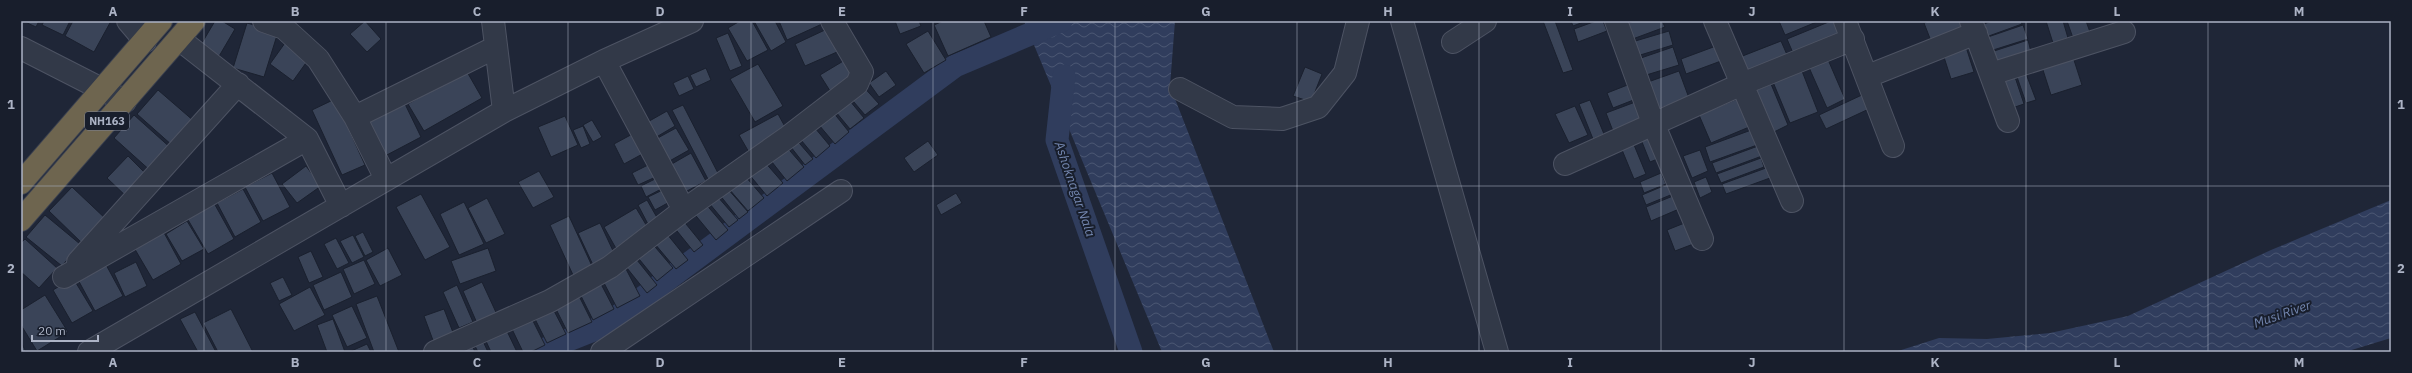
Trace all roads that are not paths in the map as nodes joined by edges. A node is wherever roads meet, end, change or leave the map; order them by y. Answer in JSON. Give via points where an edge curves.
{"nodes":[{"id":1,"x":128,"y":21,"type":"edge"},
{"id":2,"x":161,"y":21,"type":"edge"},
{"id":3,"x":194,"y":21,"type":"edge"},
{"id":4,"x":264,"y":21,"type":"edge"},
{"id":5,"x":493,"y":21,"type":"edge"},
{"id":6,"x":692,"y":21,"type":"edge"},
{"id":7,"x":834,"y":21,"type":"edge"},
{"id":8,"x":1402,"y":21,"type":"edge"},
{"id":9,"x":1484,"y":21,"type":"edge"},
{"id":10,"x":1616,"y":21,"type":"edge"},
{"id":11,"x":1715,"y":21,"type":"edge"},
{"id":12,"x":1358,"y":22,"type":"edge"},
{"id":13,"x":1973,"y":27,"type":"edge"},
{"id":14,"x":1849,"y":30,"type":"edge"},
{"id":15,"x":2124,"y":32,"type":"dead end"},
{"id":16,"x":179,"y":39,"type":"junction"},
{"id":17,"x":145,"y":41,"type":"junction"},
{"id":18,"x":1453,"y":42,"type":"dead end"},
{"id":19,"x":21,"y":48,"type":"edge"},
{"id":20,"x":494,"y":48,"type":"junction"},
{"id":21,"x":604,"y":61,"type":"junction"},
{"id":22,"x":1991,"y":74,"type":"junction"},
{"id":23,"x":1868,"y":76,"type":"junction"},
{"id":24,"x":238,"y":84,"type":"junction"},
{"id":25,"x":1742,"y":84,"type":"junction"},
{"id":26,"x":102,"y":89,"type":"junction"},
{"id":27,"x":1180,"y":89,"type":"dead end"},
{"id":28,"x":125,"y":101,"type":"junction"},
{"id":29,"x":504,"y":111,"type":"junction"},
{"id":30,"x":355,"y":117,"type":"junction"},
{"id":31,"x":2008,"y":121,"type":"dead end"},
{"id":32,"x":1654,"y":123,"type":"junction"},
{"id":33,"x":307,"y":139,"type":"junction"},
{"id":34,"x":1893,"y":146,"type":"dead end"},
{"id":35,"x":1565,"y":164,"type":"dead end"},
{"id":36,"x":386,"y":179,"type":"junction"},
{"id":37,"x":21,"y":183,"type":"edge"},
{"id":38,"x":841,"y":191,"type":"dead end"},
{"id":39,"x":1792,"y":201,"type":"dead end"},
{"id":40,"x":341,"y":206,"type":"junction"},
{"id":41,"x":684,"y":210,"type":"junction"},
{"id":42,"x":21,"y":220,"type":"edge"},
{"id":43,"x":1702,"y":239,"type":"dead end"},
{"id":44,"x":89,"y":352,"type":"edge"},
{"id":45,"x":435,"y":352,"type":"edge"},
{"id":46,"x":602,"y":352,"type":"edge"},
{"id":47,"x":1497,"y":352,"type":"edge"}],
"edges":[{"from":1,"to":17,"type":"street"},
{"from":2,"to":17,"type":"highway","number":"NH163"},
{"from":3,"to":16,"type":"highway","number":"NH163"},
{"from":4,"to":30,"type":"street","via":[[284,28],[318,59]]},
{"from":5,"to":20,"type":"street"},
{"from":6,"to":21,"type":"street"},
{"from":7,"to":41,"type":"street","via":[[862,72],[857,84],[788,137]]},
{"from":8,"to":47,"type":"street"},
{"from":9,"to":18,"type":"street"},
{"from":10,"to":32,"type":"street"},
{"from":11,"to":25,"type":"street"},
{"from":12,"to":27,"type":"street","via":[[1345,73],[1318,107],[1282,119],[1233,117]]},
{"from":13,"to":22,"type":"street"},
{"from":13,"to":23,"type":"street"},
{"from":14,"to":23,"type":"street"},
{"from":14,"to":25,"type":"street"},
{"from":15,"to":22,"type":"street"},
{"from":16,"to":24,"type":"street"},
{"from":16,"to":28,"type":"highway","number":"NH163"},
{"from":17,"to":26,"type":"highway","number":"NH163"},
{"from":19,"to":26,"type":"street"},
{"from":20,"to":29,"type":"street"},
{"from":20,"to":30,"type":"street"},
{"from":21,"to":29,"type":"street"},
{"from":21,"to":41,"type":"street"},
{"from":22,"to":31,"type":"street"},
{"from":23,"to":34,"type":"street"},
{"from":24,"to":33,"type":"street"},
{"from":24,"to":33,"type":"street","via":[[64,277]]},
{"from":25,"to":32,"type":"street"},
{"from":25,"to":39,"type":"street"},
{"from":26,"to":28,"type":"street"},
{"from":26,"to":37,"type":"highway","number":"NH163"},
{"from":28,"to":42,"type":"highway","number":"NH163"},
{"from":29,"to":36,"type":"street"},
{"from":30,"to":36,"type":"street"},
{"from":32,"to":35,"type":"street"},
{"from":32,"to":43,"type":"street"},
{"from":33,"to":40,"type":"street"},
{"from":36,"to":40,"type":"street"},
{"from":38,"to":46,"type":"street"},
{"from":40,"to":44,"type":"street"},
{"from":41,"to":45,"type":"street","via":[[610,267],[575,288]]}]}
